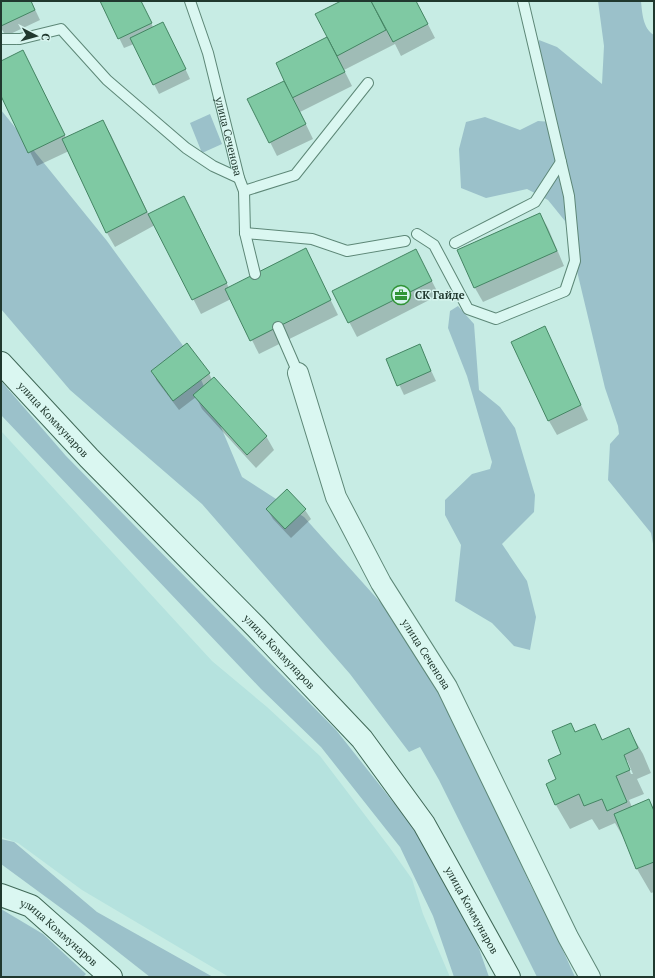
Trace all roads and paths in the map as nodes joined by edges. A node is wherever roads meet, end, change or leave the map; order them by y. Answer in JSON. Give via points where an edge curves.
{"nodes":[{"id":1,"x":190,"y":1,"type":"edge"},
{"id":2,"x":523,"y":1,"type":"edge"},
{"id":3,"x":1,"y":39,"type":"edge"},
{"id":4,"x":368,"y":83,"type":"dead end"},
{"id":5,"x":561,"y":162,"type":"junction"},
{"id":6,"x":239,"y":178,"type":"junction"},
{"id":7,"x":244,"y":191,"type":"junction"},
{"id":8,"x":245,"y":233,"type":"junction"},
{"id":9,"x":417,"y":234,"type":"dead end"},
{"id":10,"x":406,"y":240,"type":"dead end"},
{"id":11,"x":455,"y":243,"type":"dead end"},
{"id":12,"x":255,"y":274,"type":"dead end"},
{"id":13,"x":278,"y":327,"type":"dead end"},
{"id":14,"x":1,"y":363,"type":"edge"},
{"id":15,"x":298,"y":373,"type":"joint"},
{"id":16,"x":1,"y":895,"type":"edge"},
{"id":17,"x":111,"y":977,"type":"edge"},
{"id":18,"x":509,"y":977,"type":"edge"},
{"id":19,"x":590,"y":977,"type":"edge"}],
"edges":[{"from":1,"to":6,"type":"lane","name":"улица Сеченова","via":[[208,53]]},
{"from":2,"to":5,"type":"lane"},
{"from":3,"to":6,"type":"lane","via":[[20,39],[62,30],[107,80],[186,148],[213,166]]},
{"from":4,"to":7,"type":"lane","via":[[295,175]]},
{"from":5,"to":9,"type":"lane","via":[[569,196],[575,261],[565,292],[496,319],[468,309],[434,245]]},
{"from":5,"to":11,"type":"lane","via":[[535,202]]},
{"from":6,"to":7,"type":"lane","name":"улица Сеченова"},
{"from":7,"to":8,"type":"lane","name":"улица Сеченова"},
{"from":8,"to":10,"type":"lane","via":[[312,239],[347,251]]},
{"from":8,"to":12,"type":"lane","name":"улица Сеченова"},
{"from":13,"to":15,"type":"lane","name":"улица Сеченова"},
{"from":14,"to":18,"type":"main road","name":"улица Коммунаров","via":[[89,458],[256,627],[362,739],[424,824]]},
{"from":15,"to":19,"type":"street","name":"улица Сеченова","via":[[336,497],[381,583],[447,687]]},
{"from":16,"to":17,"type":"main road","name":"улица Коммунаров","via":[[31,906]]}]}
